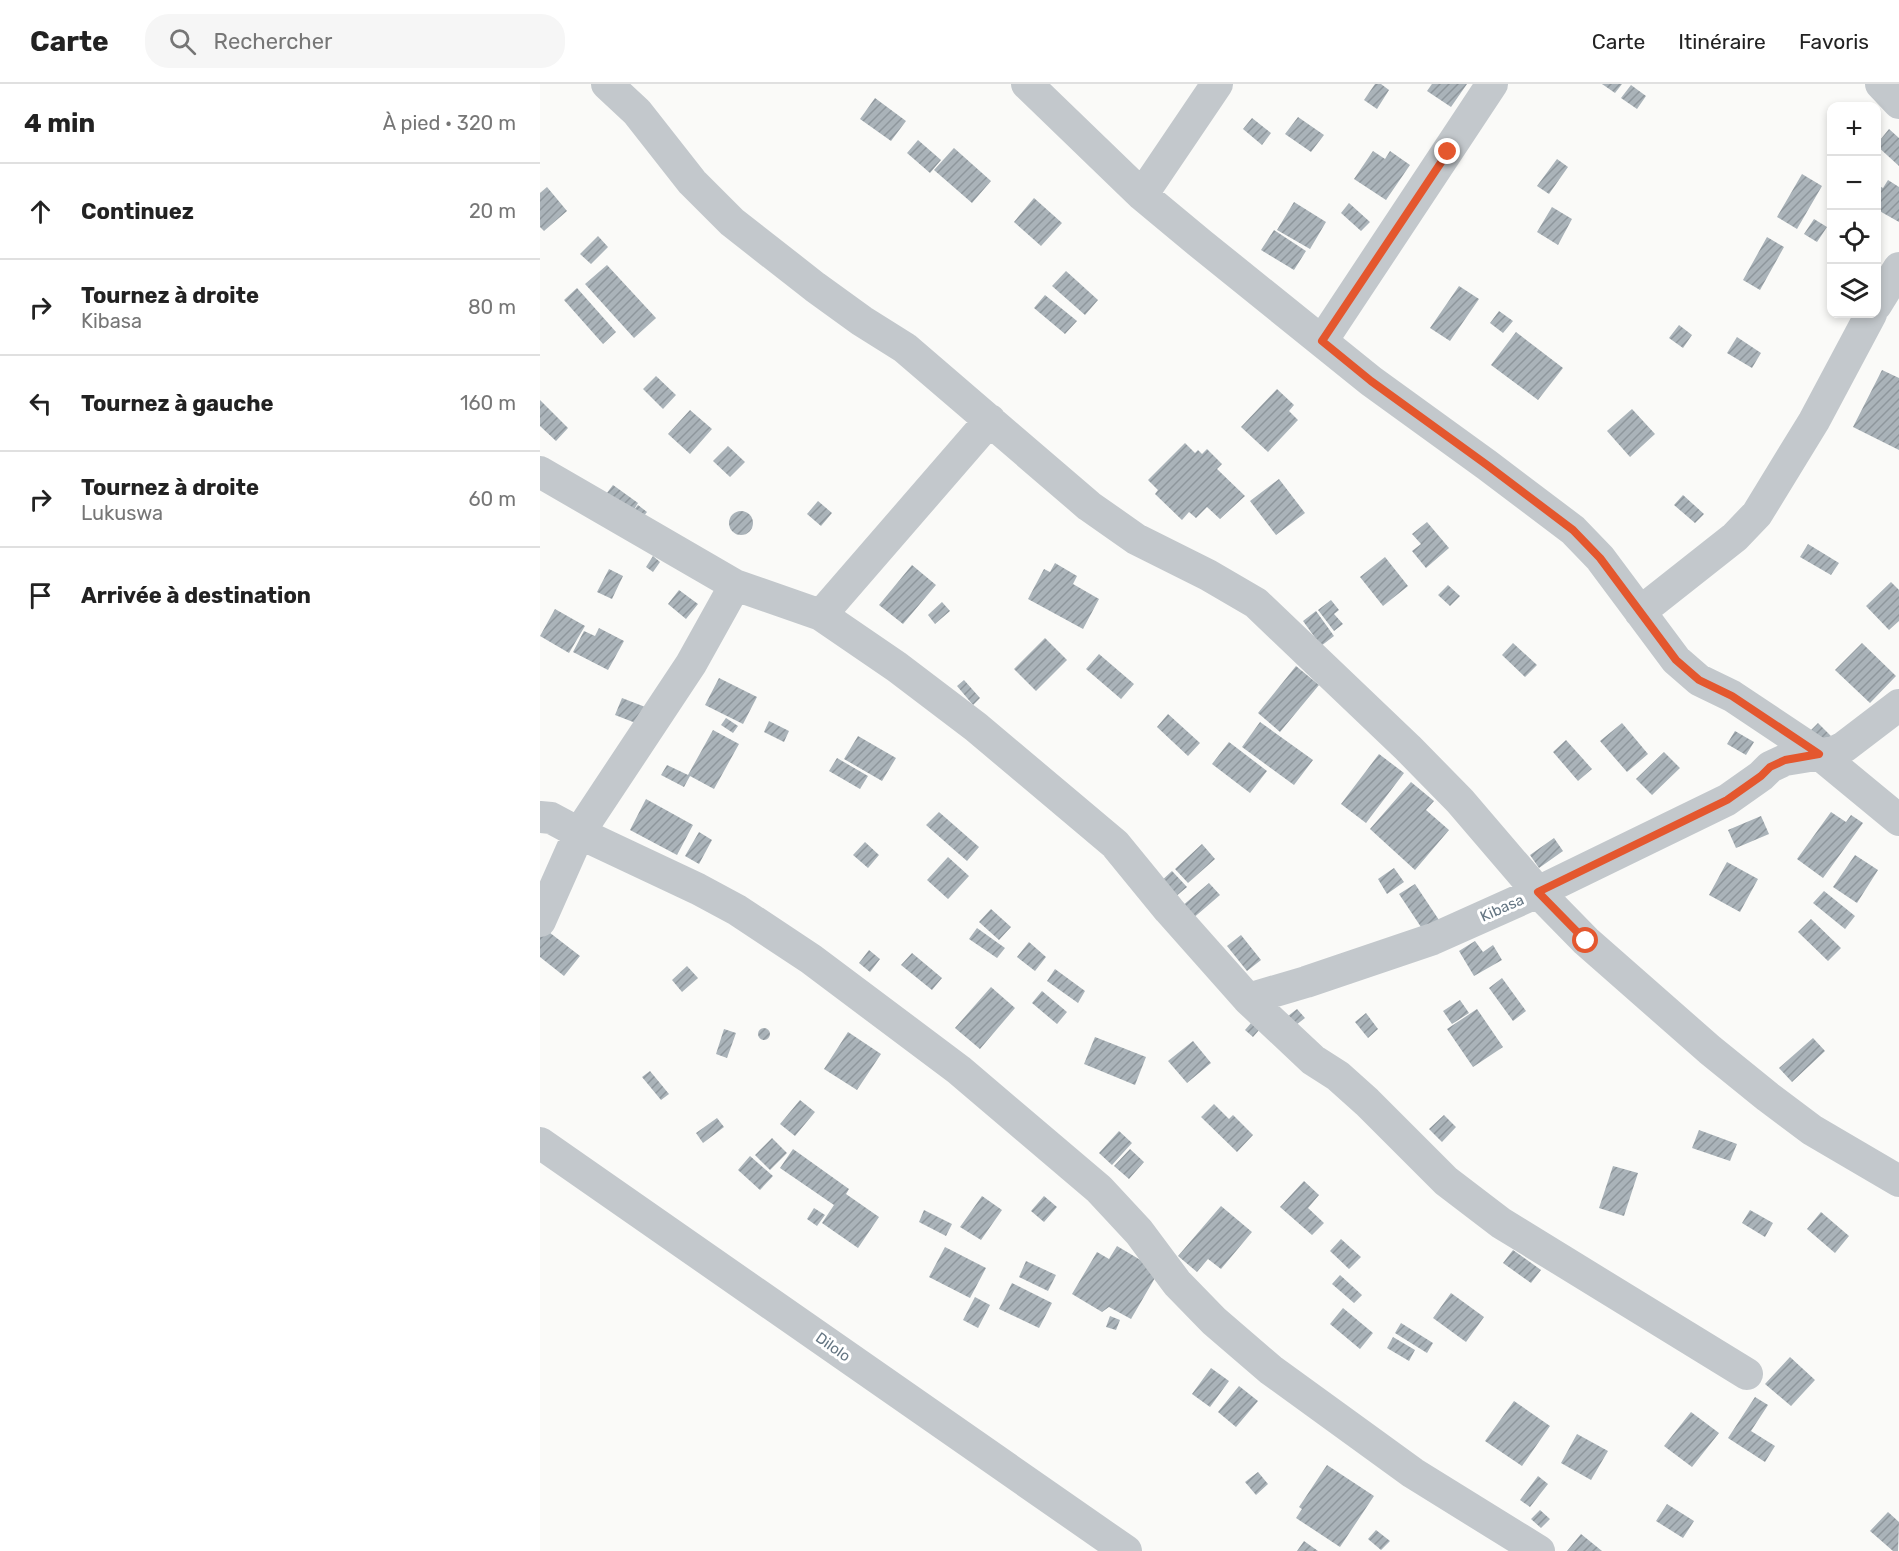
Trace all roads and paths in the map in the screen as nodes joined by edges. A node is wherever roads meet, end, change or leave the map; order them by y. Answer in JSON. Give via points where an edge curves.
{"nodes":[{"id":1,"x":607,"y":84,"type":"edge"},
{"id":2,"x":1027,"y":84,"type":"edge"},
{"id":3,"x":1217,"y":84,"type":"edge"},
{"id":4,"x":1492,"y":84,"type":"edge"},
{"id":5,"x":1881,"y":84,"type":"edge"},
{"id":6,"x":1899,"y":103,"type":"edge"},
{"id":7,"x":1142,"y":195,"type":"junction"},
{"id":8,"x":1899,"y":268,"type":"edge"},
{"id":9,"x":1881,"y":297,"type":"edge"},
{"id":10,"x":1869,"y":318,"type":"edge"},
{"id":11,"x":1322,"y":341,"type":"junction"},
{"id":12,"x":990,"y":420,"type":"junction"},
{"id":13,"x":540,"y":472,"type":"edge"},
{"id":14,"x":735,"y":585,"type":"junction"},
{"id":15,"x":1640,"y":612,"type":"junction"},
{"id":16,"x":821,"y":615,"type":"junction"},
{"id":17,"x":1899,"y":705,"type":"edge"},
{"id":18,"x":1819,"y":754,"type":"junction"},
{"id":19,"x":540,"y":817,"type":"edge"},
{"id":20,"x":1899,"y":820,"type":"edge"},
{"id":21,"x":579,"y":833,"type":"junction"},
{"id":22,"x":1538,"y":892,"type":"junction"},
{"id":23,"x":540,"y":921,"type":"edge"},
{"id":24,"x":1248,"y":999,"type":"junction"},
{"id":25,"x":540,"y":1143,"type":"edge"},
{"id":26,"x":1899,"y":1181,"type":"edge"},
{"id":27,"x":1747,"y":1374,"type":"dead end"},
{"id":28,"x":1126,"y":1551,"type":"edge"},
{"id":29,"x":1539,"y":1551,"type":"edge"}],
"edges":[{"from":1,"to":12,"type":"street","via":[[637,112],[692,182],[732,222],[815,287],[905,348]]},
{"from":2,"to":7,"type":"street"},
{"from":3,"to":7,"type":"street"},
{"from":4,"to":11,"type":"street"},
{"from":5,"to":6,"type":"street"},
{"from":7,"to":11,"type":"street"},
{"from":8,"to":9,"type":"street"},
{"from":10,"to":15,"type":"street","via":[[1814,421],[1757,514],[1735,537]]},
{"from":11,"to":15,"type":"street","via":[[1573,530],[1600,558]]},
{"from":12,"to":16,"type":"street"},
{"from":12,"to":22,"type":"street","via":[[1114,525],[1256,603],[1460,801]]},
{"from":13,"to":14,"type":"street"},
{"from":14,"to":16,"type":"street"},
{"from":14,"to":21,"type":"street","via":[[691,664]]},
{"from":15,"to":18,"type":"street","via":[[1676,660],[1699,680],[1732,696]]},
{"from":16,"to":24,"type":"street","via":[[976,727],[1115,844]]},
{"from":17,"to":18,"type":"street","name":"Kibasa","via":[[1844,747]]},
{"from":18,"to":20,"type":"street"},
{"from":18,"to":22,"type":"street","name":"Kibasa","via":[[1770,767],[1727,800]]},
{"from":19,"to":21,"type":"street"},
{"from":21,"to":23,"type":"street"},
{"from":21,"to":29,"type":"street","via":[[737,910],[811,959],[958,1070],[1099,1189],[1140,1232],[1177,1283],[1271,1370],[1413,1473]]},
{"from":22,"to":24,"type":"street","name":"Kibasa","via":[[1433,939]]},
{"from":22,"to":26,"type":"street","via":[[1586,941],[1768,1097],[1812,1130]]},
{"from":24,"to":27,"type":"street","via":[[1312,1060],[1338,1076],[1367,1102],[1446,1181],[1501,1223]]},
{"from":25,"to":28,"type":"street","name":"Dilolo"}]}
